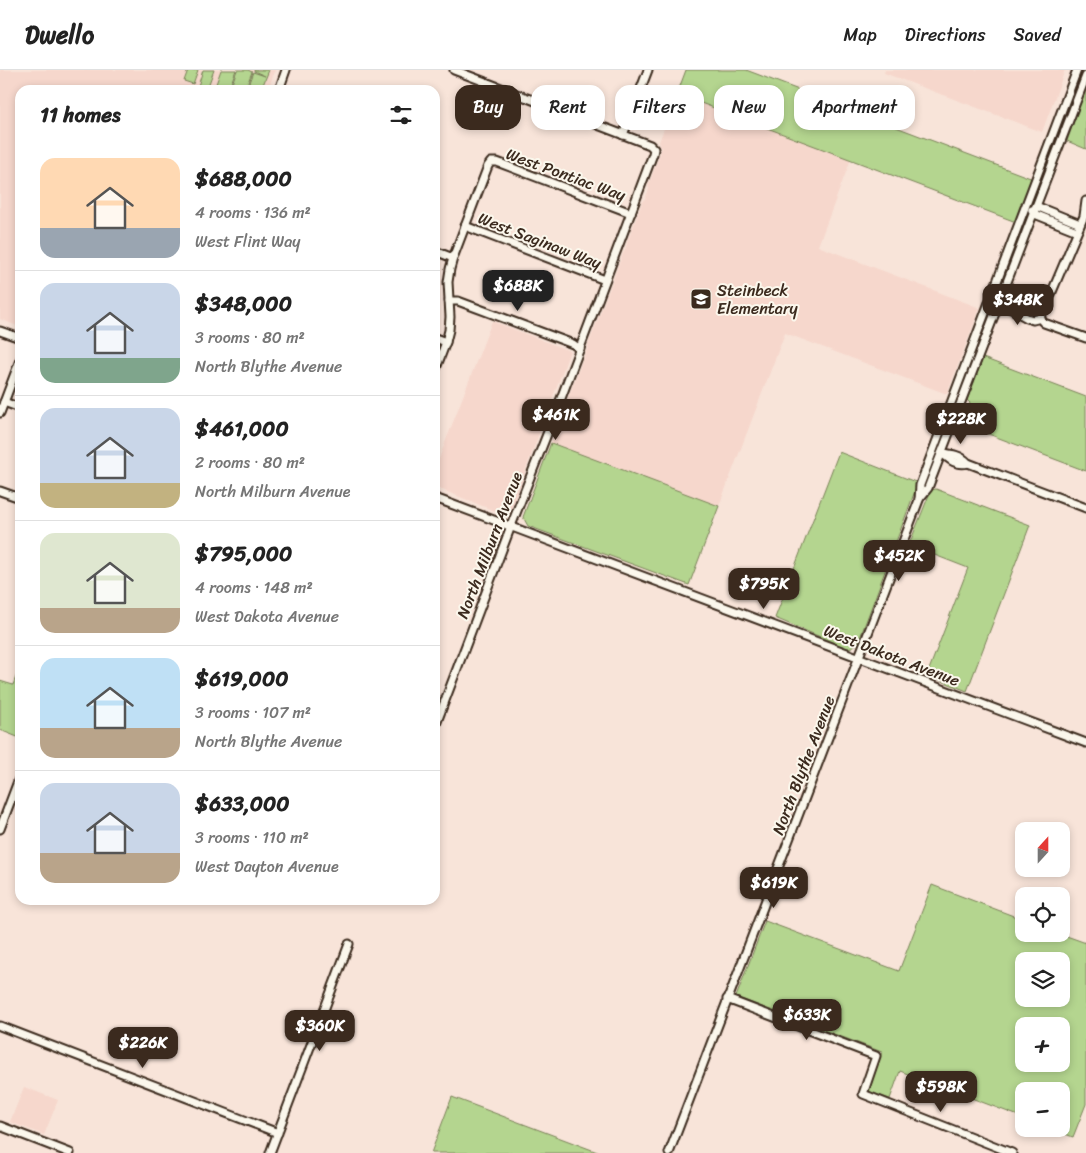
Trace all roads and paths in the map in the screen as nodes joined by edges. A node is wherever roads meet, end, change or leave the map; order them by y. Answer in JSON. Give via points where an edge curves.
{"nodes":[{"id":1,"x":286,"y":70,"type":"edge"},
{"id":2,"x":454,"y":70,"type":"edge"},
{"id":3,"x":648,"y":70,"type":"edge"},
{"id":4,"x":1077,"y":70,"type":"edge"},
{"id":5,"x":1086,"y":76,"type":"edge"},
{"id":6,"x":281,"y":85,"type":"edge"},
{"id":7,"x":623,"y":135,"type":"junction"},
{"id":8,"x":1044,"y":159,"type":"junction"},
{"id":9,"x":1086,"y":201,"type":"edge"},
{"id":10,"x":1035,"y":210,"type":"junction"},
{"id":11,"x":631,"y":213,"type":"junction"},
{"id":12,"x":465,"y":226,"type":"junction"},
{"id":13,"x":1079,"y":227,"type":"junction"},
{"id":14,"x":440,"y":253,"type":"edge"},
{"id":15,"x":453,"y":258,"type":"junction"},
{"id":16,"x":605,"y":280,"type":"junction"},
{"id":17,"x":449,"y":301,"type":"junction"},
{"id":18,"x":999,"y":304,"type":"junction"},
{"id":19,"x":1041,"y":318,"type":"junction"},
{"id":20,"x":982,"y":322,"type":"junction"},
{"id":21,"x":991,"y":325,"type":"junction"},
{"id":22,"x":0,"y":331,"type":"edge"},
{"id":23,"x":15,"y":336,"type":"edge"},
{"id":24,"x":1086,"y":338,"type":"edge"},
{"id":25,"x":440,"y":340,"type":"edge"},
{"id":26,"x":446,"y":342,"type":"junction"},
{"id":27,"x":580,"y":349,"type":"junction"},
{"id":28,"x":440,"y":358,"type":"edge"},
{"id":29,"x":15,"y":373,"type":"edge"},
{"id":30,"x":954,"y":397,"type":"junction"},
{"id":31,"x":4,"y":402,"type":"junction"},
{"id":32,"x":15,"y":406,"type":"edge"},
{"id":33,"x":0,"y":413,"type":"edge"},
{"id":34,"x":942,"y":453,"type":"junction"},
{"id":35,"x":0,"y":491,"type":"edge"},
{"id":36,"x":15,"y":496,"type":"edge"},
{"id":37,"x":440,"y":500,"type":"edge"},
{"id":38,"x":919,"y":500,"type":"junction"},
{"id":39,"x":1086,"y":508,"type":"edge"},
{"id":40,"x":511,"y":526,"type":"junction"},
{"id":41,"x":859,"y":657,"type":"junction"},
{"id":42,"x":440,"y":714,"type":"edge"},
{"id":43,"x":1086,"y":743,"type":"edge"},
{"id":44,"x":15,"y":789,"type":"edge"},
{"id":45,"x":0,"y":829,"type":"edge"},
{"id":46,"x":349,"y":944,"type":"dead end"},
{"id":47,"x":728,"y":999,"type":"junction"},
{"id":48,"x":0,"y":1026,"type":"edge"},
{"id":49,"x":0,"y":1126,"type":"edge"},
{"id":50,"x":278,"y":1133,"type":"junction"},
{"id":51,"x":70,"y":1153,"type":"edge"},
{"id":52,"x":270,"y":1153,"type":"edge"},
{"id":53,"x":669,"y":1153,"type":"edge"},
{"id":54,"x":1012,"y":1153,"type":"edge"}],
"edges":[{"from":1,"to":6,"type":"street"},
{"from":2,"to":7,"type":"street"},
{"from":3,"to":7,"type":"street"},
{"from":4,"to":8,"type":"street","name":"North Blythe Avenue"},
{"from":5,"to":10,"type":"street","name":"North Blythe Avenue"},
{"from":7,"to":11,"type":"street","name":"North Milburn Avenue","via":[[654,149]]},
{"from":8,"to":10,"type":"street","name":"North Blythe Avenue","via":[[1044,170],[1031,204]]},
{"from":8,"to":20,"type":"street","name":"North Blythe Avenue"},
{"from":9,"to":13,"type":"street"},
{"from":10,"to":13,"type":"street"},
{"from":10,"to":18,"type":"street","name":"North Blythe Avenue"},
{"from":11,"to":12,"type":"street","name":"West Pontiac Way","via":[[491,162]]},
{"from":11,"to":16,"type":"street","name":"North Milburn Avenue"},
{"from":12,"to":15,"type":"street"},
{"from":12,"to":16,"type":"street","name":"West Saginaw Way"},
{"from":13,"to":19,"type":"street"},
{"from":14,"to":15,"type":"street"},
{"from":15,"to":17,"type":"street","via":[[448,282]]},
{"from":16,"to":27,"type":"street","name":"North Milburn Avenue"},
{"from":17,"to":26,"type":"street"},
{"from":17,"to":27,"type":"street","via":[[458,301]]},
{"from":18,"to":19,"type":"street","via":[[1027,318]]},
{"from":18,"to":21,"type":"street","name":"North Blythe Avenue"},
{"from":19,"to":24,"type":"street","via":[[1044,323]]},
{"from":20,"to":21,"type":"street"},
{"from":20,"to":30,"type":"street","name":"North Blythe Avenue"},
{"from":21,"to":34,"type":"street","name":"North Blythe Avenue"},
{"from":22,"to":23,"type":"street"},
{"from":25,"to":26,"type":"street"},
{"from":26,"to":28,"type":"street"},
{"from":27,"to":40,"type":"street","name":"North Milburn Avenue"},
{"from":29,"to":31,"type":"street"},
{"from":30,"to":34,"type":"street","name":"North Blythe Avenue","via":[[955,403],[938,445]]},
{"from":30,"to":38,"type":"street","name":"North Blythe Avenue","via":[[920,485]]},
{"from":31,"to":32,"type":"street"},
{"from":31,"to":33,"type":"street"},
{"from":34,"to":38,"type":"street","name":"North Blythe Avenue","via":[[928,488]]},
{"from":34,"to":39,"type":"street","via":[[964,458],[968,463]]},
{"from":35,"to":36,"type":"street"},
{"from":37,"to":40,"type":"street","name":"West Dakota Avenue"},
{"from":38,"to":41,"type":"street","name":"North Blythe Avenue"},
{"from":40,"to":41,"type":"street","name":"West Dakota Avenue"},
{"from":40,"to":42,"type":"street","name":"North Milburn Avenue"},
{"from":41,"to":43,"type":"street","name":"West Dakota Avenue"},
{"from":41,"to":47,"type":"street","name":"North Blythe Avenue"},
{"from":44,"to":45,"type":"street"},
{"from":46,"to":50,"type":"street"},
{"from":47,"to":53,"type":"street","name":"North Blythe Avenue"},
{"from":47,"to":54,"type":"street","via":[[876,1056],[863,1094]]},
{"from":48,"to":50,"type":"street"},
{"from":49,"to":51,"type":"street"},
{"from":50,"to":52,"type":"street"}]}
